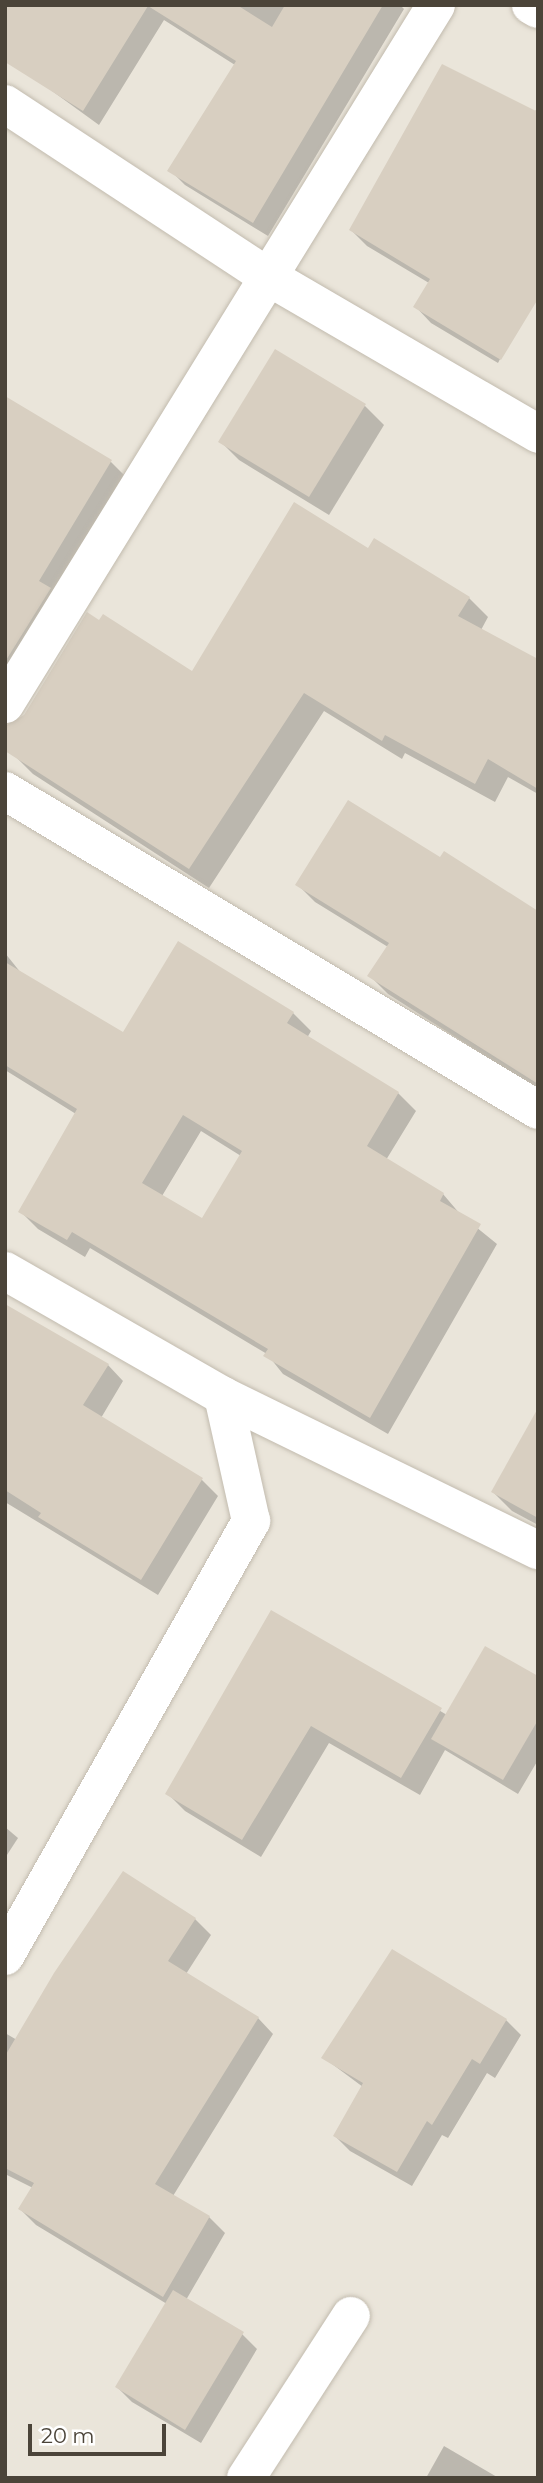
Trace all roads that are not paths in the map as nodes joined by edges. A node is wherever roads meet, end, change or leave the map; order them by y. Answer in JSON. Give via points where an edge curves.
{"nodes":[{"id":1,"x":436,"y":5,"type":"edge"},
{"id":2,"x":531,"y":5,"type":"edge"},
{"id":3,"x":538,"y":9,"type":"edge"},
{"id":4,"x":5,"y":104,"type":"edge"},
{"id":5,"x":267,"y":276,"type":"junction"},
{"id":6,"x":538,"y":434,"type":"edge"},
{"id":7,"x":5,"y":704,"type":"edge"},
{"id":8,"x":5,"y":791,"type":"edge"},
{"id":9,"x":538,"y":1110,"type":"edge"},
{"id":10,"x":5,"y":1271,"type":"edge"},
{"id":11,"x":223,"y":1396,"type":"junction"},
{"id":12,"x":538,"y":1550,"type":"edge"},
{"id":13,"x":5,"y":1956,"type":"edge"},
{"id":14,"x":351,"y":2316,"type":"dead end"},
{"id":15,"x":246,"y":2478,"type":"edge"}],
"edges":[{"from":1,"to":5,"type":"street"},
{"from":2,"to":3,"type":"street"},
{"from":4,"to":5,"type":"street"},
{"from":5,"to":6,"type":"street"},
{"from":5,"to":7,"type":"street"},
{"from":8,"to":9,"type":"street"},
{"from":10,"to":11,"type":"street"},
{"from":11,"to":12,"type":"street"},
{"from":11,"to":13,"type":"street","via":[[251,1521]]},
{"from":14,"to":15,"type":"street"}]}
